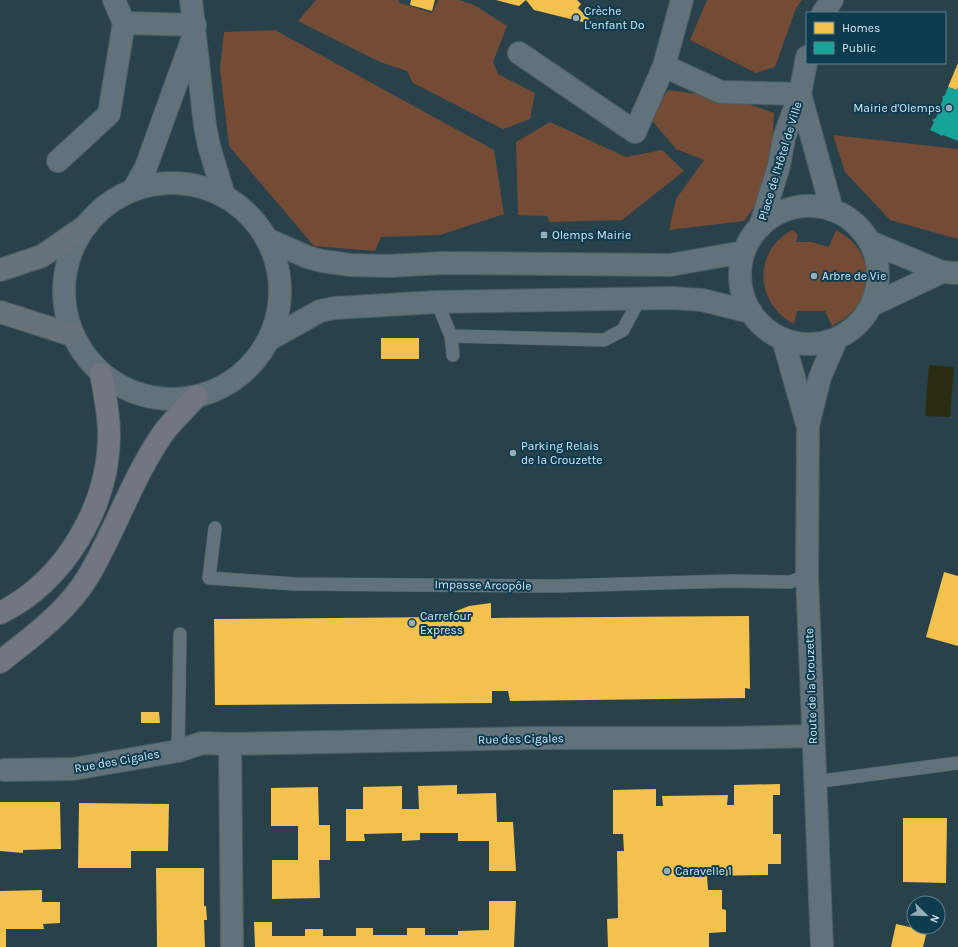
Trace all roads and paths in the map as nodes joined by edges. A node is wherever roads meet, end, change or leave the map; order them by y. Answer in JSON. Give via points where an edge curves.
{"nodes":[{"id":1,"x":114,"y":0,"type":"edge"},
{"id":2,"x":191,"y":0,"type":"edge"},
{"id":3,"x":682,"y":0,"type":"edge"},
{"id":4,"x":832,"y":0,"type":"edge"},
{"id":5,"x":824,"y":12,"type":"edge"},
{"id":6,"x":124,"y":23,"type":"junction"},
{"id":7,"x":194,"y":30,"type":"junction"},
{"id":8,"x":519,"y":53,"type":"dead end"},
{"id":9,"x":806,"y":62,"type":"edge"},
{"id":10,"x":664,"y":66,"type":"junction"},
{"id":11,"x":800,"y":94,"type":"junction"},
{"id":12,"x":58,"y":161,"type":"dead end"},
{"id":13,"x":135,"y":187,"type":"junction"},
{"id":14,"x":224,"y":196,"type":"junction"},
{"id":15,"x":832,"y":210,"type":"junction"},
{"id":16,"x":87,"y":225,"type":"junction"},
{"id":17,"x":760,"y":227,"type":"junction"},
{"id":18,"x":269,"y":240,"type":"junction"},
{"id":19,"x":870,"y":242,"type":"junction"},
{"id":20,"x":744,"y":252,"type":"junction"},
{"id":21,"x":0,"y":270,"type":"edge"},
{"id":22,"x":950,"y":272,"type":"edge"},
{"id":23,"x":639,"y":300,"type":"junction"},
{"id":24,"x":437,"y":302,"type":"junction"},
{"id":25,"x":872,"y":305,"type":"junction"},
{"id":26,"x":0,"y":312,"type":"edge"},
{"id":27,"x":751,"y":312,"type":"junction"},
{"id":28,"x":72,"y":335,"type":"junction"},
{"id":29,"x":451,"y":336,"type":"junction"},
{"id":30,"x":783,"y":339,"type":"junction"},
{"id":31,"x":270,"y":340,"type":"junction"},
{"id":32,"x":836,"y":340,"type":"junction"},
{"id":33,"x":453,"y":355,"type":"dead end"},
{"id":34,"x":101,"y":374,"type":"junction"},
{"id":35,"x":197,"y":396,"type":"junction"},
{"id":36,"x":808,"y":425,"type":"junction"},
{"id":37,"x":215,"y":528,"type":"dead end"},
{"id":38,"x":807,"y":576,"type":"junction"},
{"id":39,"x":0,"y":613,"type":"edge"},
{"id":40,"x":180,"y":634,"type":"dead end"},
{"id":41,"x":0,"y":662,"type":"edge"},
{"id":42,"x":812,"y":736,"type":"junction"},
{"id":43,"x":230,"y":744,"type":"junction"},
{"id":44,"x":178,"y":751,"type":"junction"},
{"id":45,"x":958,"y":763,"type":"edge"},
{"id":46,"x":4,"y":770,"type":"dead end"},
{"id":47,"x":814,"y":782,"type":"junction"},
{"id":48,"x":232,"y":947,"type":"edge"},
{"id":49,"x":822,"y":947,"type":"edge"}],
"edges":[{"from":1,"to":6,"type":"street"},
{"from":2,"to":7,"type":"street"},
{"from":3,"to":10,"type":"street"},
{"from":4,"to":5,"type":"street"},
{"from":6,"to":7,"type":"street"},
{"from":6,"to":12,"type":"street","via":[[110,114]]},
{"from":7,"to":13,"type":"street","via":[[146,166]]},
{"from":7,"to":14,"type":"street","via":[[209,146]]},
{"from":8,"to":10,"type":"street","via":[[635,132]]},
{"from":9,"to":11,"type":"street","name":"Place de l'Hôtel de Ville"},
{"from":10,"to":11,"type":"street","via":[[721,92]]},
{"from":11,"to":15,"type":"street","name":"Place de l'Hôtel de Ville"},
{"from":11,"to":17,"type":"street","name":"Place de l'Hôtel de Ville","via":[[784,138],[779,166]]},
{"from":13,"to":14,"type":"street","via":[[173,183],[199,186]]},
{"from":13,"to":16,"type":"street","via":[[114,200]]},
{"from":14,"to":18,"type":"street","via":[[249,215]]},
{"from":15,"to":17,"type":"street","via":[[813,206],[794,208],[775,215]]},
{"from":15,"to":19,"type":"street","via":[[861,228]]},
{"from":16,"to":21,"type":"main road","via":[[42,256]]},
{"from":16,"to":28,"type":"street","via":[[70,253],[64,280],[64,298]]},
{"from":17,"to":20,"type":"street"},
{"from":18,"to":20,"type":"street","via":[[322,261],[389,266],[443,262],[670,264]]},
{"from":18,"to":31,"type":"street","via":[[281,277],[278,314]]},
{"from":19,"to":22,"type":"street"},
{"from":19,"to":25,"type":"street","via":[[878,263],[878,284]]},
{"from":20,"to":27,"type":"street","via":[[740,273],[743,293]]},
{"from":22,"to":25,"type":"street"},
{"from":23,"to":24,"type":"street"},
{"from":23,"to":27,"type":"street","via":[[702,300]]},
{"from":23,"to":29,"type":"lane","via":[[624,330],[604,340]]},
{"from":24,"to":29,"type":"lane"},
{"from":24,"to":31,"type":"street","via":[[320,311]]},
{"from":25,"to":32,"type":"street","via":[[863,319]]},
{"from":26,"to":28,"type":"main road"},
{"from":27,"to":30,"type":"street","via":[[765,328]]},
{"from":28,"to":34,"type":"street"},
{"from":29,"to":33,"type":"lane"},
{"from":30,"to":32,"type":"street","via":[[800,344]]},
{"from":30,"to":36,"type":"street","name":"Route de la Crouzette"},
{"from":31,"to":35,"type":"street","via":[[237,378]]},
{"from":32,"to":36,"type":"street","name":"Route de la Crouzette","via":[[820,377]]},
{"from":34,"to":35,"type":"street","via":[[129,390],[144,394],[178,398]]},
{"from":34,"to":39,"type":"highway","via":[[108,419],[108,454],[100,494],[91,516],[58,567],[26,596]]},
{"from":35,"to":41,"type":"highway","via":[[176,418],[153,449],[88,576],[69,601],[48,622]]},
{"from":36,"to":38,"type":"street","name":"Route de la Crouzette"},
{"from":37,"to":38,"type":"lane","name":"Impasse Arcopôle","via":[[209,578],[247,582],[556,586],[730,581],[790,582]]},
{"from":38,"to":42,"type":"street","name":"Route de la Crouzette"},
{"from":40,"to":44,"type":"lane"},
{"from":42,"to":43,"type":"street","name":"Rue des Cigales"},
{"from":42,"to":47,"type":"street","name":"Route de la Crouzette"},
{"from":43,"to":44,"type":"street","name":"Rue des Cigales","via":[[202,743]]},
{"from":43,"to":48,"type":"street"},
{"from":44,"to":46,"type":"street","name":"Rue des Cigales","via":[[73,769]]},
{"from":45,"to":47,"type":"lane"},
{"from":47,"to":49,"type":"street","name":"Route de la Crouzette"}]}
